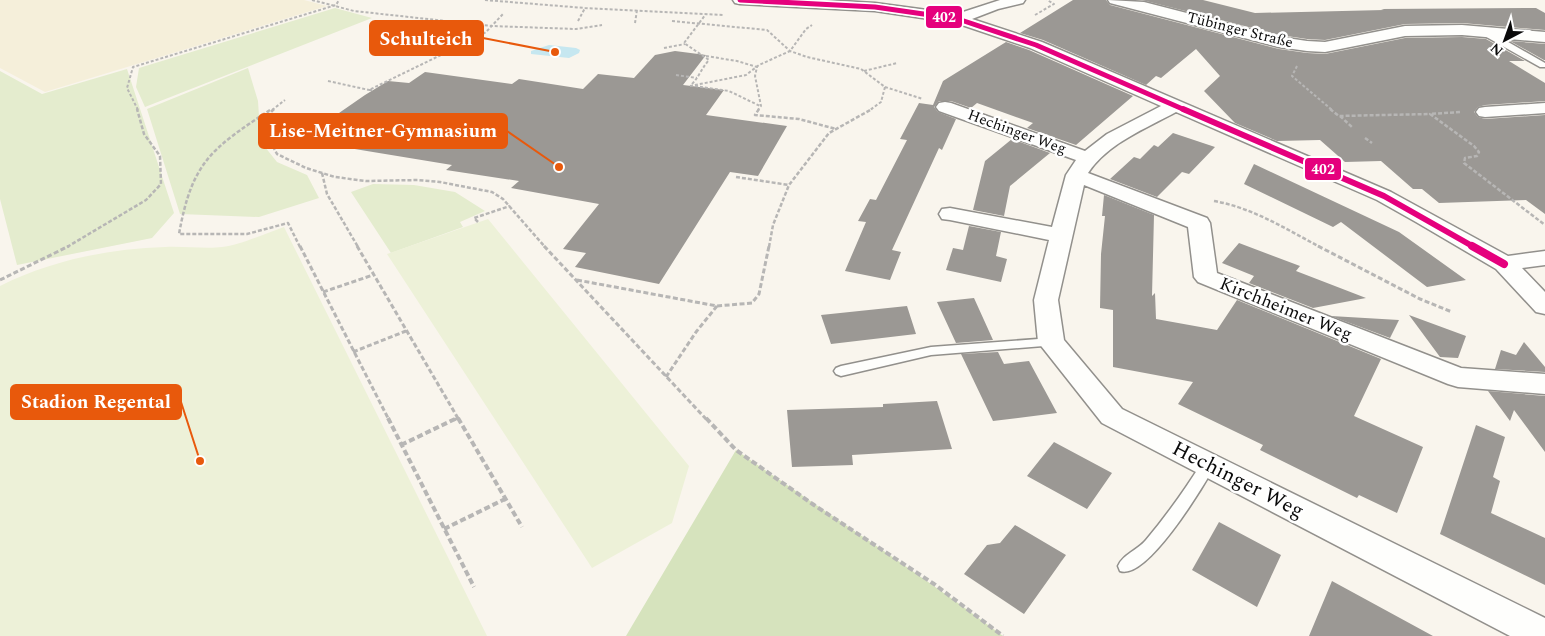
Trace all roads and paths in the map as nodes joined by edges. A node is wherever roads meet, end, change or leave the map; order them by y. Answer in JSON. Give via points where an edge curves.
{"nodes":[{"id":1,"x":312,"y":0,"type":"edge"},
{"id":2,"x":339,"y":0,"type":"edge"},
{"id":3,"x":486,"y":0,"type":"edge"},
{"id":4,"x":740,"y":0,"type":"edge"},
{"id":5,"x":1018,"y":0,"type":"edge"},
{"id":6,"x":1115,"y":0,"type":"edge"},
{"id":7,"x":336,"y":6,"type":"junction"},
{"id":8,"x":585,"y":8,"type":"junction"},
{"id":9,"x":636,"y":10,"type":"junction"},
{"id":10,"x":503,"y":14,"type":"dead end"},
{"id":11,"x":706,"y":14,"type":"junction"},
{"id":12,"x":729,"y":15,"type":"dead end"},
{"id":13,"x":958,"y":20,"type":"junction"},
{"id":14,"x":672,"y":21,"type":"dead end"},
{"id":15,"x":578,"y":22,"type":"dead end"},
{"id":16,"x":635,"y":23,"type":"dead end"},
{"id":17,"x":700,"y":23,"type":"junction"},
{"id":18,"x":820,"y":23,"type":"dead end"},
{"id":19,"x":602,"y":25,"type":"dead end"},
{"id":20,"x":492,"y":26,"type":"junction"},
{"id":21,"x":1486,"y":33,"type":"junction"},
{"id":22,"x":1545,"y":37,"type":"edge"},
{"id":23,"x":685,"y":44,"type":"junction"},
{"id":24,"x":1307,"y":46,"type":"junction"},
{"id":25,"x":664,"y":48,"type":"dead end"},
{"id":26,"x":790,"y":51,"type":"junction"},
{"id":27,"x":706,"y":56,"type":"junction"},
{"id":28,"x":898,"y":63,"type":"dead end"},
{"id":29,"x":1543,"y":65,"type":"dead end"},
{"id":30,"x":757,"y":67,"type":"junction"},
{"id":31,"x":863,"y":71,"type":"junction"},
{"id":32,"x":676,"y":76,"type":"dead end"},
{"id":33,"x":698,"y":78,"type":"junction"},
{"id":34,"x":328,"y":81,"type":"dead end"},
{"id":35,"x":690,"y":86,"type":"junction"},
{"id":36,"x":885,"y":87,"type":"junction"},
{"id":37,"x":369,"y":90,"type":"junction"},
{"id":38,"x":372,"y":90,"type":"dead end"},
{"id":39,"x":285,"y":100,"type":"dead end"},
{"id":40,"x":1176,"y":105,"type":"junction"},
{"id":41,"x":760,"y":106,"type":"junction"},
{"id":42,"x":274,"y":107,"type":"junction"},
{"id":43,"x":945,"y":107,"type":"joint"},
{"id":44,"x":1545,"y":108,"type":"edge"},
{"id":45,"x":1485,"y":112,"type":"joint"},
{"id":46,"x":1430,"y":114,"type":"junction"},
{"id":47,"x":1339,"y":116,"type":"junction"},
{"id":48,"x":1352,"y":127,"type":"dead end"},
{"id":49,"x":837,"y":129,"type":"junction"},
{"id":50,"x":310,"y":133,"type":"dead end"},
{"id":51,"x":268,"y":137,"type":"junction"},
{"id":52,"x":1366,"y":138,"type":"dead end"},
{"id":53,"x":1372,"y":144,"type":"dead end"},
{"id":54,"x":1082,"y":166,"type":"junction"},
{"id":55,"x":322,"y":173,"type":"junction"},
{"id":56,"x":736,"y":177,"type":"dead end"},
{"id":57,"x":788,"y":185,"type":"junction"},
{"id":58,"x":1214,"y":201,"type":"dead end"},
{"id":59,"x":510,"y":206,"type":"junction"},
{"id":60,"x":950,"y":214,"type":"dead end"},
{"id":61,"x":478,"y":222,"type":"dead end"},
{"id":62,"x":1545,"y":226,"type":"edge"},
{"id":63,"x":1062,"y":236,"type":"junction"},
{"id":64,"x":1545,"y":258,"type":"edge"},
{"id":65,"x":1504,"y":264,"type":"junction"},
{"id":66,"x":373,"y":275,"type":"junction"},
{"id":67,"x":0,"y":280,"type":"edge"},
{"id":68,"x":576,"y":280,"type":"junction"},
{"id":69,"x":323,"y":292,"type":"junction"},
{"id":70,"x":717,"y":306,"type":"junction"},
{"id":71,"x":1545,"y":306,"type":"edge"},
{"id":72,"x":1452,"y":312,"type":"dead end"},
{"id":73,"x":406,"y":331,"type":"junction"},
{"id":74,"x":1051,"y":342,"type":"junction"},
{"id":75,"x":353,"y":352,"type":"junction"},
{"id":76,"x":841,"y":371,"type":"dead end"},
{"id":77,"x":666,"y":377,"type":"junction"},
{"id":78,"x":1545,"y":384,"type":"edge"},
{"id":79,"x":458,"y":418,"type":"junction"},
{"id":80,"x":401,"y":444,"type":"junction"},
{"id":81,"x":1208,"y":465,"type":"junction"},
{"id":82,"x":505,"y":499,"type":"junction"},
{"id":83,"x":522,"y":527,"type":"dead end"},
{"id":84,"x":444,"y":529,"type":"junction"},
{"id":85,"x":1126,"y":566,"type":"dead end"},
{"id":86,"x":474,"y":587,"type":"dead end"},
{"id":87,"x":1004,"y":636,"type":"edge"},
{"id":88,"x":1545,"y":636,"type":"edge"}],
"edges":[{"from":1,"to":7,"type":"path"},
{"from":2,"to":7,"type":"path"},
{"from":3,"to":8,"type":"path"},
{"from":4,"to":13,"type":"street","via":[[882,8]]},
{"from":5,"to":13,"type":"street"},
{"from":6,"to":24,"type":"street","name":"Tübinger Straße","via":[[1279,42]]},
{"from":7,"to":20,"type":"path","via":[[383,16]]},
{"from":7,"to":67,"type":"path","via":[[133,67],[127,88],[136,103],[144,134],[160,156],[161,184],[146,200],[85,237]]},
{"from":8,"to":9,"type":"path"},
{"from":8,"to":15,"type":"path"},
{"from":9,"to":11,"type":"path"},
{"from":9,"to":16,"type":"path"},
{"from":10,"to":20,"type":"path"},
{"from":11,"to":12,"type":"path"},
{"from":11,"to":17,"type":"path"},
{"from":13,"to":40,"type":"street","via":[[1036,45]]},
{"from":14,"to":17,"type":"path"},
{"from":17,"to":23,"type":"path"},
{"from":17,"to":26,"type":"path","via":[[767,29]]},
{"from":18,"to":26,"type":"path","via":[[806,29]]},
{"from":19,"to":20,"type":"path","via":[[576,29]]},
{"from":20,"to":37,"type":"path","via":[[478,37]]},
{"from":21,"to":22,"type":"street","name":"Tübinger Straße"},
{"from":21,"to":24,"type":"street","name":"Tübinger Straße","via":[[1405,30],[1324,47]]},
{"from":21,"to":29,"type":"lane"},
{"from":23,"to":25,"type":"path"},
{"from":23,"to":27,"type":"path"},
{"from":24,"to":47,"type":"path","via":[[1292,76]]},
{"from":26,"to":30,"type":"path"},
{"from":26,"to":31,"type":"path"},
{"from":27,"to":30,"type":"path"},
{"from":27,"to":33,"type":"path","via":[[709,60],[699,71]]},
{"from":28,"to":31,"type":"path"},
{"from":30,"to":35,"type":"path","via":[[736,78]]},
{"from":30,"to":41,"type":"path","via":[[755,76]]},
{"from":31,"to":36,"type":"path"},
{"from":32,"to":33,"type":"path"},
{"from":33,"to":35,"type":"path"},
{"from":34,"to":37,"type":"path"},
{"from":35,"to":41,"type":"path","via":[[728,89]]},
{"from":36,"to":43,"type":"path"},
{"from":36,"to":49,"type":"path","via":[[880,102]]},
{"from":37,"to":38,"type":"path"},
{"from":39,"to":42,"type":"path"},
{"from":40,"to":54,"type":"street","name":"Hechinger Weg","via":[[1114,138]]},
{"from":40,"to":65,"type":"street","via":[[1384,196]]},
{"from":41,"to":49,"type":"path","via":[[755,115],[799,119]]},
{"from":42,"to":51,"type":"path","via":[[265,124]]},
{"from":42,"to":69,"type":"path","via":[[225,141],[198,169],[184,203],[179,234],[247,234],[288,223]]},
{"from":43,"to":54,"type":"street","name":"Hechinger Weg"},
{"from":44,"to":45,"type":"street"},
{"from":45,"to":46,"type":"path"},
{"from":46,"to":47,"type":"path"},
{"from":46,"to":62,"type":"path","via":[[1479,152],[1477,156],[1465,158],[1464,163]]},
{"from":47,"to":48,"type":"path"},
{"from":49,"to":57,"type":"path","via":[[829,133]]},
{"from":50,"to":51,"type":"path","via":[[291,130]]},
{"from":51,"to":55,"type":"path","via":[[277,154]]},
{"from":52,"to":53,"type":"path"},
{"from":54,"to":63,"type":"street","name":"Hechinger Weg"},
{"from":54,"to":78,"type":"street","name":"Kirchheimer Weg","via":[[1199,223],[1206,278],[1458,377]]},
{"from":55,"to":59,"type":"path","via":[[366,181],[418,180],[461,185],[492,192]]},
{"from":55,"to":66,"type":"path","via":[[327,194]]},
{"from":56,"to":57,"type":"path"},
{"from":57,"to":70,"type":"path","via":[[773,225],[759,294],[752,304]]},
{"from":58,"to":72,"type":"path","via":[[1253,212]]},
{"from":59,"to":61,"type":"path","via":[[474,218]]},
{"from":59,"to":68,"type":"path"},
{"from":60,"to":63,"type":"street"},
{"from":63,"to":74,"type":"street","name":"Hechinger Weg","via":[[1046,300]]},
{"from":64,"to":65,"type":"street"},
{"from":65,"to":71,"type":"street"},
{"from":66,"to":69,"type":"path"},
{"from":66,"to":73,"type":"path"},
{"from":68,"to":70,"type":"path"},
{"from":68,"to":77,"type":"path"},
{"from":69,"to":75,"type":"path"},
{"from":70,"to":77,"type":"path"},
{"from":73,"to":75,"type":"path"},
{"from":73,"to":79,"type":"path"},
{"from":74,"to":76,"type":"lane","via":[[931,351]]},
{"from":74,"to":81,"type":"street","name":"Hechinger Weg","via":[[1112,416]]},
{"from":75,"to":80,"type":"path"},
{"from":77,"to":87,"type":"path","via":[[736,450],[934,584]]},
{"from":79,"to":80,"type":"path"},
{"from":79,"to":82,"type":"path"},
{"from":80,"to":84,"type":"path"},
{"from":81,"to":85,"type":"lane","via":[[1150,547]]},
{"from":81,"to":88,"type":"street","name":"Hechinger Weg"},
{"from":82,"to":83,"type":"path"},
{"from":82,"to":84,"type":"path"},
{"from":84,"to":86,"type":"path"}]}
